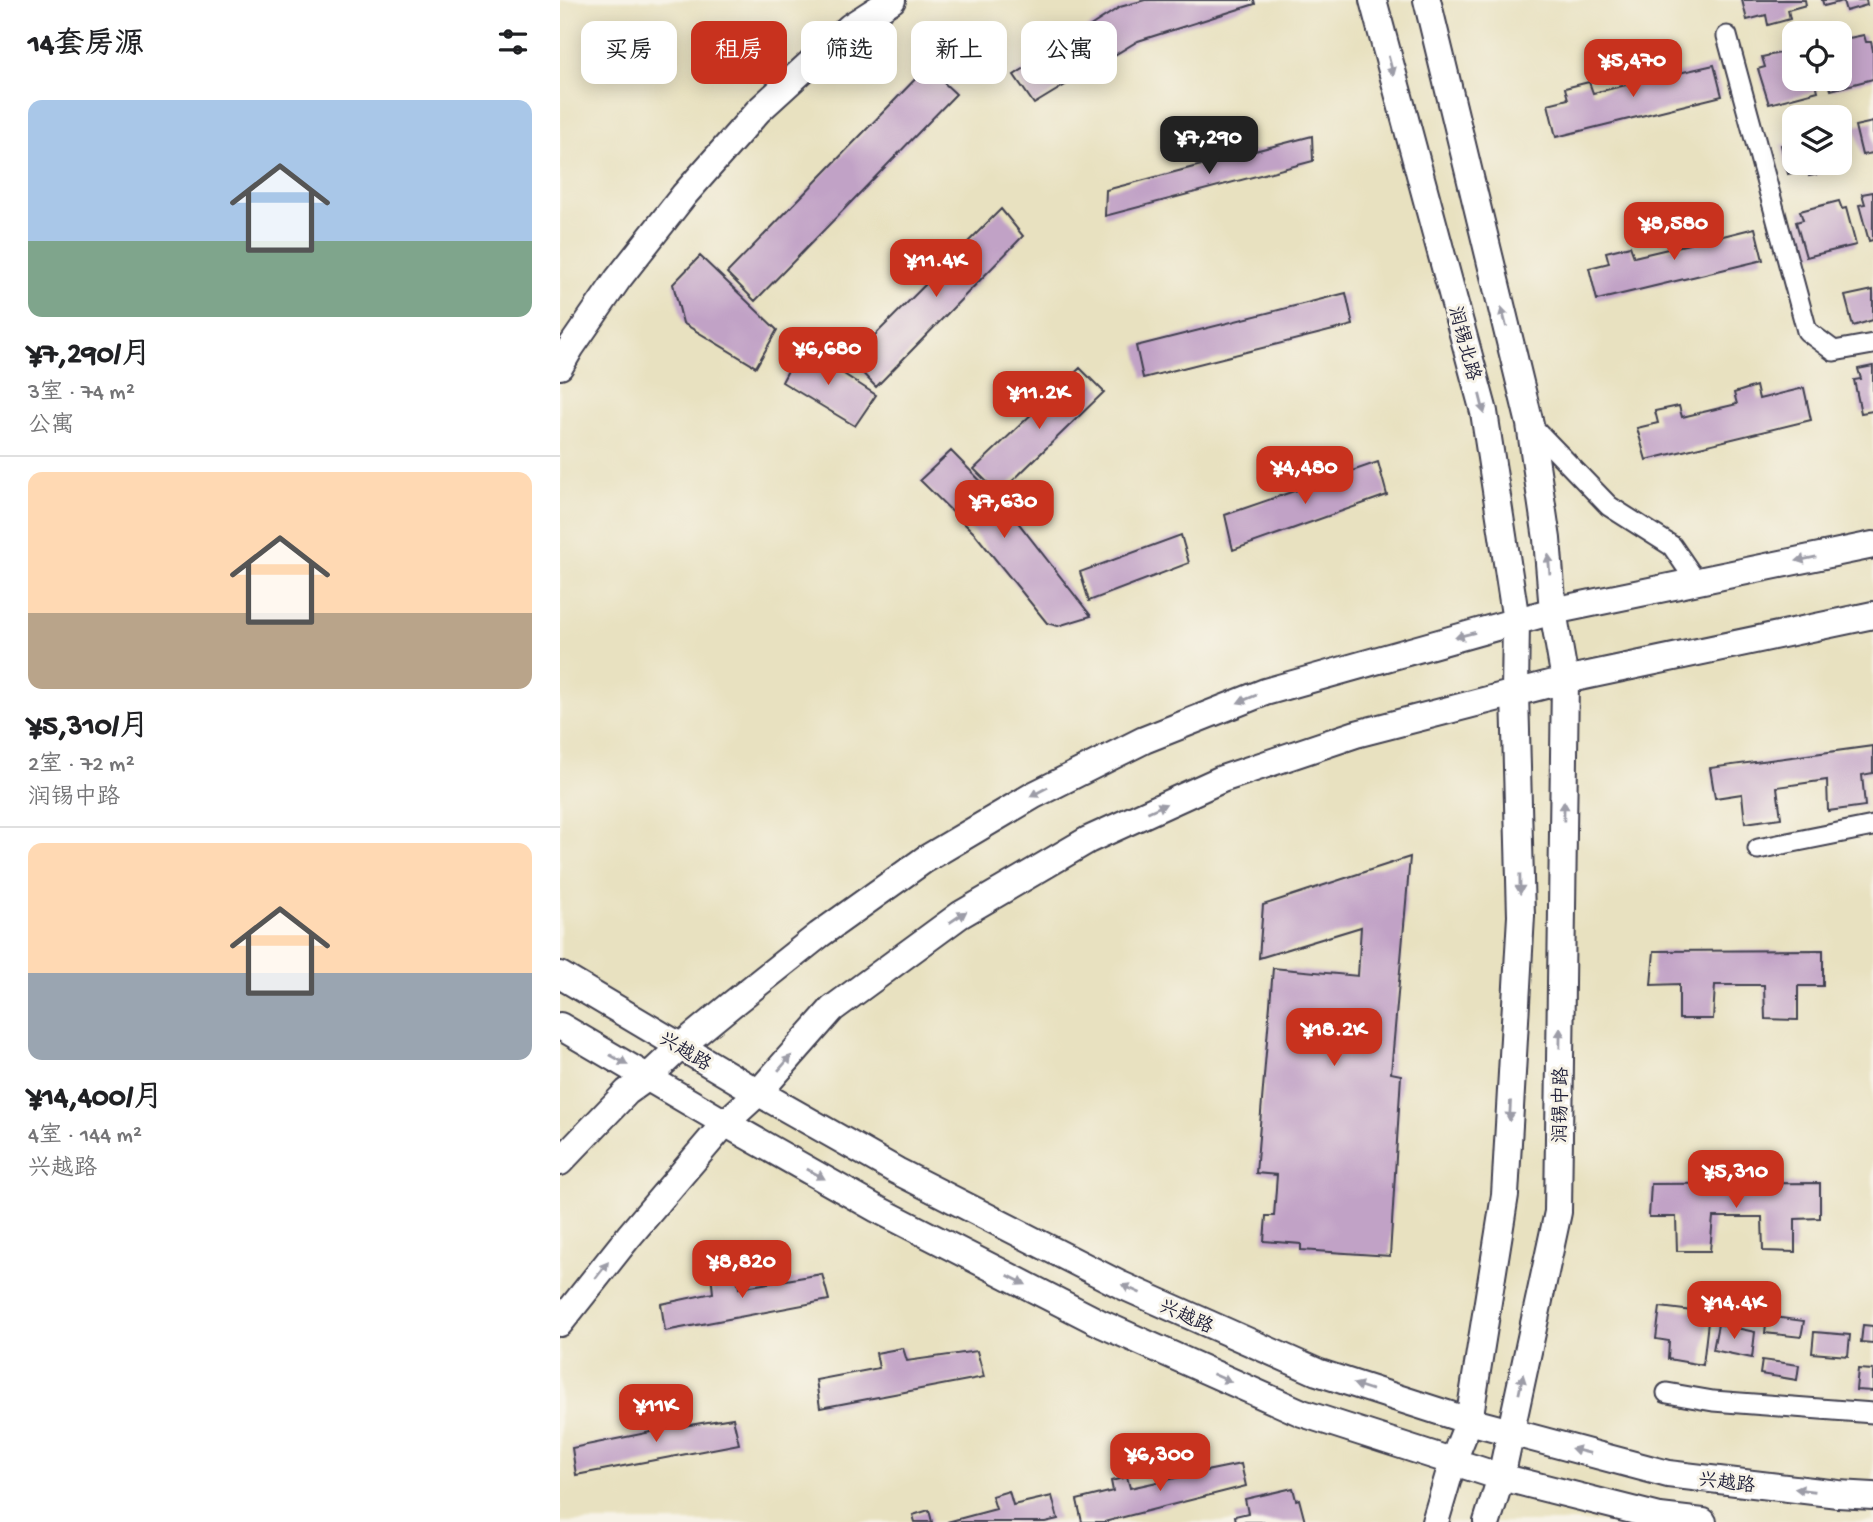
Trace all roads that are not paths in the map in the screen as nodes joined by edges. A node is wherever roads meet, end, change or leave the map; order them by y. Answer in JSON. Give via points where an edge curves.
{"nodes":[{"id":1,"x":892,"y":0,"type":"edge"},
{"id":2,"x":1373,"y":0,"type":"edge"},
{"id":3,"x":1427,"y":0,"type":"edge"},
{"id":4,"x":1727,"y":36,"type":"dead end"},
{"id":5,"x":1873,"y":344,"type":"edge"},
{"id":6,"x":560,"y":366,"type":"edge"},
{"id":7,"x":1530,"y":424,"type":"junction"},
{"id":8,"x":1873,"y":545,"type":"edge"},
{"id":9,"x":1696,"y":581,"type":"junction"},
{"id":10,"x":1553,"y":611,"type":"junction"},
{"id":11,"x":1873,"y":615,"type":"edge"},
{"id":12,"x":1516,"y":621,"type":"junction"},
{"id":13,"x":1565,"y":680,"type":"junction"},
{"id":14,"x":1515,"y":693,"type":"junction"},
{"id":15,"x":1873,"y":827,"type":"edge"},
{"id":16,"x":1758,"y":849,"type":"dead end"},
{"id":17,"x":560,"y":975,"type":"edge"},
{"id":18,"x":560,"y":1026,"type":"edge"},
{"id":19,"x":681,"y":1046,"type":"junction"},
{"id":20,"x":648,"y":1077,"type":"junction"},
{"id":21,"x":759,"y":1092,"type":"junction"},
{"id":22,"x":725,"y":1123,"type":"junction"},
{"id":23,"x":560,"y":1162,"type":"edge"},
{"id":24,"x":560,"y":1323,"type":"edge"},
{"id":25,"x":1667,"y":1393,"type":"dead end"},
{"id":26,"x":1873,"y":1413,"type":"edge"},
{"id":27,"x":1469,"y":1421,"type":"junction"},
{"id":28,"x":1511,"y":1433,"type":"junction"},
{"id":29,"x":1453,"y":1461,"type":"junction"},
{"id":30,"x":1501,"y":1477,"type":"junction"},
{"id":31,"x":1873,"y":1496,"type":"edge"},
{"id":32,"x":1435,"y":1522,"type":"edge"},
{"id":33,"x":1487,"y":1522,"type":"edge"},
{"id":34,"x":1703,"y":1522,"type":"edge"}],
"edges":[{"from":1,"to":6,"type":"main road","via":[[850,27],[758,111],[618,279]]},
{"from":2,"to":12,"type":"main road","name":"润锡北路","one_way":true,"via":[[1484,412]]},
{"from":7,"to":3,"type":"main road","one_way":true},
{"from":4,"to":5,"type":"street","via":[[1807,331],[1834,351]]},
{"from":7,"to":9,"type":"street","via":[[1609,506],[1672,545]]},
{"from":10,"to":7,"type":"main road","one_way":true},
{"from":8,"to":9,"type":"main road","one_way":true},
{"from":9,"to":10,"type":"main road"},
{"from":10,"to":12,"type":"main road"},
{"from":10,"to":13,"type":"main road"},
{"from":11,"to":13,"type":"main road"},
{"from":12,"to":14,"type":"main road","name":"润锡北路"},
{"from":12,"to":19,"type":"main road","one_way":true,"via":[[1265,692],[1144,740],[1034,795],[924,860],[819,935]]},
{"from":13,"to":14,"type":"main road"},
{"from":28,"to":13,"type":"main road","name":"润锡中路","one_way":true,"via":[[1558,1212]]},
{"from":21,"to":14,"type":"main road","one_way":true,"via":[[832,1009],[960,915],[1088,839],[1222,779],[1356,734]]},
{"from":14,"to":27,"type":"main road","one_way":true,"via":[[1521,916],[1505,1195]]},
{"from":15,"to":16,"type":"street"},
{"from":17,"to":19,"type":"main road","name":"兴越路"},
{"from":18,"to":20,"type":"main road","one_way":true},
{"from":19,"to":20,"type":"main road"},
{"from":19,"to":21,"type":"main road","name":"兴越路"},
{"from":20,"to":22,"type":"main road"},
{"from":20,"to":23,"type":"main road","via":[[627,1092]]},
{"from":21,"to":22,"type":"main road"},
{"from":27,"to":21,"type":"main road","name":"兴越路","one_way":true,"via":[[1317,1373],[1121,1285],[897,1171]]},
{"from":24,"to":22,"type":"main road","one_way":true},
{"from":22,"to":29,"type":"main road","one_way":true,"via":[[877,1209],[1102,1324],[1302,1413]]},
{"from":25,"to":26,"type":"street","via":[[1713,1401]]},
{"from":27,"to":28,"type":"main road","name":"兴越路"},
{"from":27,"to":29,"type":"main road"},
{"from":28,"to":30,"type":"main road","name":"润锡中路"},
{"from":31,"to":28,"type":"main road","name":"兴越路","one_way":true,"via":[[1668,1474]]},
{"from":29,"to":30,"type":"main road"},
{"from":29,"to":32,"type":"main road"},
{"from":30,"to":33,"type":"main road","name":"润锡中路"},
{"from":30,"to":34,"type":"main road","via":[[1660,1517]]}]}
